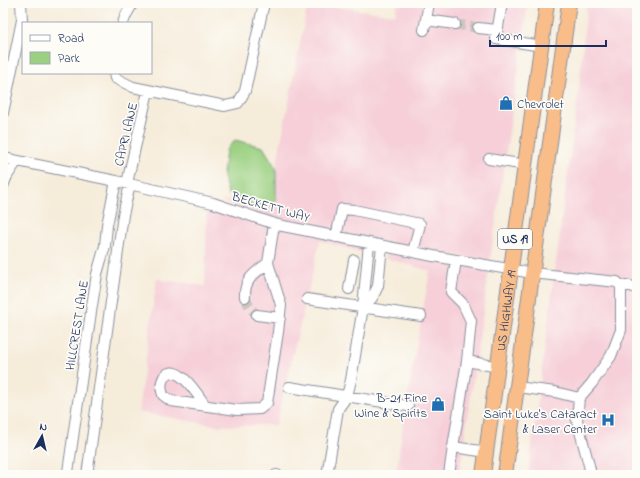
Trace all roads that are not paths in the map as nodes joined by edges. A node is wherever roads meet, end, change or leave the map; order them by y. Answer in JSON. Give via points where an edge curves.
{"nodes":[{"id":1,"x":21,"y":3,"type":"edge"},
{"id":2,"x":133,"y":3,"type":"edge"},
{"id":3,"x":264,"y":3,"type":"edge"},
{"id":4,"x":429,"y":3,"type":"edge"},
{"id":5,"x":502,"y":3,"type":"edge"},
{"id":6,"x":548,"y":3,"type":"edge"},
{"id":7,"x":569,"y":3,"type":"edge"},
{"id":8,"x":124,"y":22,"type":"edge"},
{"id":9,"x":455,"y":24,"type":"tunnel mouth"},
{"id":10,"x":478,"y":28,"type":"tunnel mouth"},
{"id":11,"x":499,"y":37,"type":"junction"},
{"id":12,"x":542,"y":46,"type":"junction"},
{"id":13,"x":114,"y":74,"type":"edge"},
{"id":14,"x":148,"y":91,"type":"junction"},
{"id":15,"x":3,"y":113,"type":"edge"},
{"id":16,"x":3,"y":158,"type":"edge"},
{"id":17,"x":488,"y":159,"type":"dead end"},
{"id":18,"x":17,"y":161,"type":"junction"},
{"id":19,"x":526,"y":165,"type":"junction"},
{"id":20,"x":116,"y":181,"type":"junction"},
{"id":21,"x":129,"y":183,"type":"junction"},
{"id":22,"x":3,"y":185,"type":"edge"},
{"id":23,"x":274,"y":224,"type":"junction"},
{"id":24,"x":336,"y":237,"type":"junction"},
{"id":25,"x":369,"y":243,"type":"junction"},
{"id":26,"x":382,"y":246,"type":"junction"},
{"id":27,"x":413,"y":252,"type":"junction"},
{"id":28,"x":354,"y":260,"type":"dead end"},
{"id":29,"x":456,"y":260,"type":"junction"},
{"id":30,"x":268,"y":263,"type":"junction"},
{"id":31,"x":511,"y":270,"type":"junction"},
{"id":32,"x":352,"y":271,"type":"junction"},
{"id":33,"x":366,"y":273,"type":"junction"},
{"id":34,"x":532,"y":273,"type":"junction"},
{"id":35,"x":621,"y":286,"type":"junction"},
{"id":36,"x":637,"y":288,"type":"edge"},
{"id":37,"x":349,"y":290,"type":"dead end"},
{"id":38,"x":245,"y":296,"type":"dead end"},
{"id":39,"x":307,"y":299,"type":"dead end"},
{"id":40,"x":363,"y":307,"type":"junction"},
{"id":41,"x":257,"y":315,"type":"dead end"},
{"id":42,"x":421,"y":316,"type":"dead end"},
{"id":43,"x":280,"y":318,"type":"junction"},
{"id":44,"x":467,"y":361,"type":"junction"},
{"id":45,"x":498,"y":366,"type":"junction"},
{"id":46,"x":289,"y":387,"type":"dead end"},
{"id":47,"x":517,"y":387,"type":"junction"},
{"id":48,"x":347,"y":396,"type":"junction"},
{"id":49,"x":579,"y":398,"type":"junction"},
{"id":50,"x":205,"y":405,"type":"dead end"},
{"id":51,"x":408,"y":406,"type":"dead end"},
{"id":52,"x":453,"y":447,"type":"junction"},
{"id":53,"x":487,"y":452,"type":"junction"},
{"id":54,"x":69,"y":475,"type":"edge"},
{"id":55,"x":87,"y":475,"type":"edge"},
{"id":56,"x":327,"y":475,"type":"edge"},
{"id":57,"x":449,"y":475,"type":"edge"},
{"id":58,"x":483,"y":475,"type":"edge"},
{"id":59,"x":505,"y":475,"type":"edge"},
{"id":60,"x":588,"y":475,"type":"edge"}],
"edges":[{"from":1,"to":15,"type":"street","via":[[22,20]]},
{"from":2,"to":8,"type":"street"},
{"from":3,"to":14,"type":"street","via":[[245,91],[238,103],[224,106]]},
{"from":4,"to":9,"type":"street","via":[[425,25]]},
{"from":5,"to":11,"type":"street"},
{"from":6,"to":12,"type":"highway","name":"US HIGHWAY 19","number":"US 19"},
{"from":7,"to":34,"type":"highway","name":"US HIGHWAY 19","number":"US 19"},
{"from":10,"to":11,"type":"street"},
{"from":11,"to":12,"type":"street"},
{"from":12,"to":19,"type":"highway","name":"US HIGHWAY 19","number":"US 19"},
{"from":13,"to":14,"type":"street","via":[[115,78],[127,85]]},
{"from":14,"to":21,"type":"street","name":"CAPRI LANE"},
{"from":16,"to":18,"type":"street","name":"BECKETT WAY"},
{"from":17,"to":19,"type":"street"},
{"from":18,"to":20,"type":"street","name":"BECKETT WAY"},
{"from":18,"to":22,"type":"street"},
{"from":19,"to":31,"type":"highway","name":"US HIGHWAY 19","number":"US 19"},
{"from":20,"to":21,"type":"street","name":"BECKETT WAY"},
{"from":20,"to":54,"type":"street","name":"HILLCREST LANE","via":[[105,246],[97,274]]},
{"from":21,"to":23,"type":"street","name":"BECKETT WAY","via":[[213,202]]},
{"from":21,"to":55,"type":"street"},
{"from":23,"to":24,"type":"street","name":"BECKETT WAY"},
{"from":23,"to":30,"type":"street"},
{"from":24,"to":25,"type":"street","name":"BECKETT WAY"},
{"from":24,"to":27,"type":"street","via":[[342,209],[354,210],[420,224]]},
{"from":25,"to":26,"type":"street","name":"BECKETT WAY"},
{"from":25,"to":33,"type":"street"},
{"from":26,"to":27,"type":"street","name":"BECKETT WAY"},
{"from":26,"to":40,"type":"street","via":[[378,286],[372,298]]},
{"from":27,"to":29,"type":"street","name":"BECKETT WAY"},
{"from":28,"to":32,"type":"street"},
{"from":29,"to":31,"type":"street","name":"BECKETT WAY"},
{"from":29,"to":44,"type":"street","via":[[451,292],[463,304],[471,321]]},
{"from":30,"to":38,"type":"street","via":[[248,280],[244,288]]},
{"from":30,"to":43,"type":"street","via":[[281,305]]},
{"from":31,"to":34,"type":"street","name":"BECKETT WAY"},
{"from":31,"to":45,"type":"highway","name":"US HIGHWAY 19","number":"US 19"},
{"from":32,"to":33,"type":"street"},
{"from":32,"to":37,"type":"street"},
{"from":33,"to":40,"type":"street"},
{"from":34,"to":35,"type":"street","name":"BECKETT WAY","via":[[617,282]]},
{"from":34,"to":47,"type":"highway","name":"US HIGHWAY 19","number":"US 19"},
{"from":35,"to":36,"type":"street","name":"BECKETT WAY"},
{"from":35,"to":49,"type":"street","via":[[621,330],[611,356]]},
{"from":39,"to":40,"type":"street"},
{"from":40,"to":42,"type":"street"},
{"from":40,"to":48,"type":"street"},
{"from":41,"to":43,"type":"street"},
{"from":43,"to":50,"type":"street","via":[[267,403],[260,410],[237,410]]},
{"from":44,"to":45,"type":"street"},
{"from":44,"to":52,"type":"street"},
{"from":45,"to":53,"type":"highway","name":"US HIGHWAY 19","number":"US 19"},
{"from":46,"to":48,"type":"street"},
{"from":47,"to":49,"type":"street"},
{"from":47,"to":59,"type":"highway","name":"US HIGHWAY 19","number":"US 19"},
{"from":48,"to":51,"type":"street"},
{"from":48,"to":56,"type":"street","via":[[338,409]]},
{"from":49,"to":60,"type":"street","via":[[577,420],[590,470]]},
{"from":52,"to":53,"type":"street"},
{"from":52,"to":57,"type":"street"},
{"from":53,"to":58,"type":"highway","name":"US HIGHWAY 19","number":"US 19"}]}
